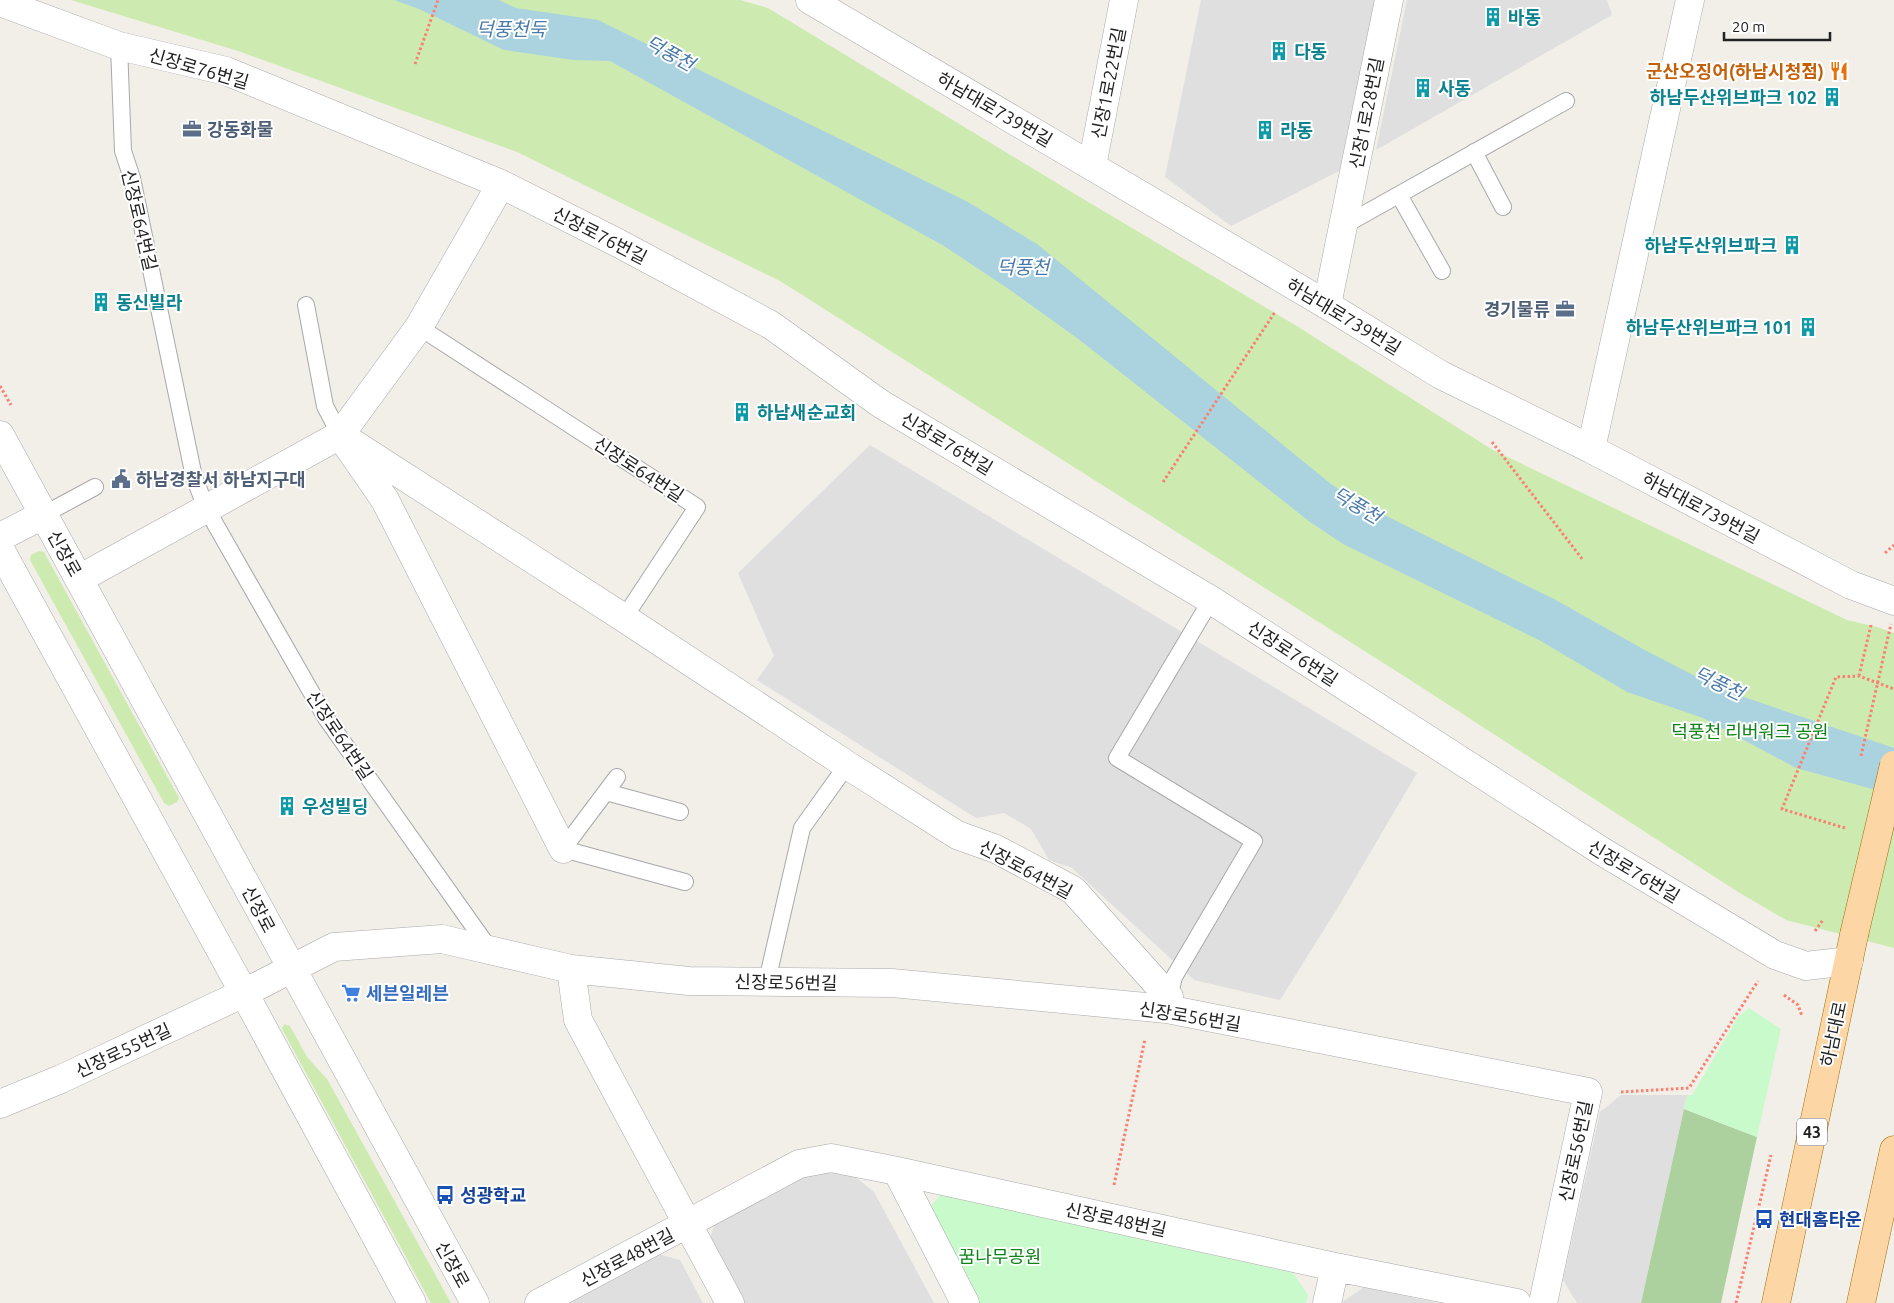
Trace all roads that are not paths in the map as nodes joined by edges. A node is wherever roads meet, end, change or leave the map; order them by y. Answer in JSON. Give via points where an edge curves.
{"nodes":[{"id":1,"x":810,"y":0,"type":"edge"},
{"id":2,"x":1124,"y":0,"type":"edge"},
{"id":3,"x":1388,"y":0,"type":"edge"},
{"id":4,"x":1690,"y":0,"type":"edge"},
{"id":5,"x":0,"y":2,"type":"edge"},
{"id":6,"x":119,"y":46,"type":"junction"},
{"id":7,"x":1566,"y":101,"type":"dead end"},
{"id":8,"x":1474,"y":152,"type":"junction"},
{"id":9,"x":1092,"y":166,"type":"junction"},
{"id":10,"x":501,"y":184,"type":"junction"},
{"id":11,"x":1399,"y":194,"type":"junction"},
{"id":12,"x":1503,"y":207,"type":"dead end"},
{"id":13,"x":1343,"y":226,"type":"junction"},
{"id":14,"x":1442,"y":271,"type":"dead end"},
{"id":15,"x":306,"y":305,"type":"dead end"},
{"id":16,"x":1327,"y":305,"type":"junction"},
{"id":17,"x":419,"y":327,"type":"junction"},
{"id":18,"x":340,"y":435,"type":"junction"},
{"id":19,"x":0,"y":436,"type":"edge"},
{"id":20,"x":1591,"y":449,"type":"junction"},
{"id":21,"x":96,"y":487,"type":"dead end"},
{"id":22,"x":206,"y":508,"type":"junction"},
{"id":23,"x":43,"y":515,"type":"junction"},
{"id":24,"x":0,"y":537,"type":"edge"},
{"id":25,"x":0,"y":549,"type":"edge"},
{"id":26,"x":79,"y":579,"type":"junction"},
{"id":27,"x":1211,"y":600,"type":"junction"},
{"id":28,"x":1894,"y":601,"type":"edge"},
{"id":29,"x":624,"y":618,"type":"junction"},
{"id":30,"x":847,"y":765,"type":"junction"},
{"id":31,"x":1894,"y":765,"type":"edge"},
{"id":32,"x":617,"y":777,"type":"dead end"},
{"id":33,"x":606,"y":792,"type":"junction"},
{"id":34,"x":680,"y":812,"type":"dead end"},
{"id":35,"x":563,"y":849,"type":"junction"},
{"id":36,"x":685,"y":882,"type":"dead end"},
{"id":37,"x":1852,"y":948,"type":"junction"},
{"id":38,"x":491,"y":951,"type":"junction"},
{"id":39,"x":291,"y":968,"type":"junction"},
{"id":40,"x":571,"y":969,"type":"junction"},
{"id":41,"x":767,"y":981,"type":"junction"},
{"id":42,"x":244,"y":993,"type":"junction"},
{"id":43,"x":1168,"y":1003,"type":"junction"},
{"id":44,"x":0,"y":1104,"type":"edge"},
{"id":45,"x":1894,"y":1150,"type":"edge"},
{"id":46,"x":896,"y":1171,"type":"junction"},
{"id":47,"x":688,"y":1224,"type":"junction"},
{"id":48,"x":1335,"y":1267,"type":"junction"},
{"id":49,"x":412,"y":1303,"type":"edge"},
{"id":50,"x":475,"y":1303,"type":"edge"},
{"id":51,"x":539,"y":1303,"type":"edge"},
{"id":52,"x":730,"y":1303,"type":"edge"},
{"id":53,"x":965,"y":1303,"type":"edge"},
{"id":54,"x":1327,"y":1303,"type":"edge"},
{"id":55,"x":1517,"y":1303,"type":"edge"},
{"id":56,"x":1543,"y":1303,"type":"edge"},
{"id":57,"x":1776,"y":1303,"type":"edge"},
{"id":58,"x":1861,"y":1303,"type":"edge"}],
"edges":[{"from":1,"to":9,"type":"street","name":"하남대로739번길"},
{"from":2,"to":9,"type":"street","name":"신장1로22번길"},
{"from":3,"to":13,"type":"street","name":"신장1로28번길"},
{"from":4,"to":20,"type":"street"},
{"from":5,"to":6,"type":"street","name":"신장로76번길"},
{"from":6,"to":10,"type":"street","name":"신장로76번길","via":[[226,71]]},
{"from":6,"to":22,"type":"lane","name":"신장로64번길","via":[[123,151],[132,178],[194,477]]},
{"from":7,"to":8,"type":"lane"},
{"from":8,"to":11,"type":"lane"},
{"from":8,"to":12,"type":"lane"},
{"from":9,"to":16,"type":"street","name":"하남대로739번길"},
{"from":10,"to":17,"type":"street"},
{"from":10,"to":27,"type":"street","name":"신장로76번길","via":[[771,325],[880,404]]},
{"from":11,"to":13,"type":"lane"},
{"from":11,"to":14,"type":"lane"},
{"from":13,"to":16,"type":"street","name":"신장1로28번길"},
{"from":15,"to":18,"type":"lane","name":"신장로64번길","via":[[325,406]]},
{"from":16,"to":20,"type":"street","name":"하남대로739번길","via":[[1441,375]]},
{"from":17,"to":18,"type":"street"},
{"from":17,"to":29,"type":"lane","name":"신장로64번길","via":[[697,507]]},
{"from":18,"to":22,"type":"street"},
{"from":18,"to":29,"type":"street","name":"신장로64번길"},
{"from":18,"to":35,"type":"street","name":"신장로64번길","via":[[385,500]]},
{"from":19,"to":23,"type":"street","name":"신장로"},
{"from":20,"to":28,"type":"street","name":"하남대로739번길","via":[[1851,585]]},
{"from":21,"to":23,"type":"lane"},
{"from":22,"to":26,"type":"street"},
{"from":22,"to":38,"type":"lane","name":"신장로64번길","via":[[326,718]]},
{"from":23,"to":24,"type":"street","name":"신장로"},
{"from":23,"to":26,"type":"street","name":"신장로"},
{"from":25,"to":42,"type":"street"},
{"from":26,"to":39,"type":"street","name":"신장로"},
{"from":27,"to":37,"type":"street","name":"신장로76번길","via":[[1603,852],[1775,955],[1806,966]]},
{"from":27,"to":43,"type":"lane","via":[[1117,758],[1254,841],[1174,978]]},
{"from":29,"to":30,"type":"street","name":"신장로64번길"},
{"from":30,"to":41,"type":"lane","via":[[802,828]]},
{"from":30,"to":43,"type":"street","name":"신장로64번길","via":[[957,834],[996,849],[1073,890]]},
{"from":31,"to":37,"type":"main road","name":"하남대로","number":"43","bridge":true},
{"from":32,"to":33,"type":"lane"},
{"from":33,"to":34,"type":"lane"},
{"from":33,"to":35,"type":"lane"},
{"from":35,"to":36,"type":"lane"},
{"from":37,"to":57,"type":"main road","name":"하남대로","number":"43"},
{"from":38,"to":39,"type":"street","name":"신장로56번길","via":[[442,939],[334,947]]},
{"from":38,"to":40,"type":"street","name":"신장로56번길"},
{"from":39,"to":42,"type":"street","name":"신장로56번길"},
{"from":39,"to":50,"type":"street","name":"신장로"},
{"from":40,"to":41,"type":"street","name":"신장로56번길","via":[[689,981]]},
{"from":40,"to":47,"type":"street","via":[[578,1020]]},
{"from":41,"to":43,"type":"street","name":"신장로56번길","via":[[892,983]]},
{"from":42,"to":44,"type":"street","name":"신장로55번길","via":[[61,1079]]},
{"from":42,"to":49,"type":"street"},
{"from":43,"to":56,"type":"street","name":"신장로56번길","via":[[1588,1092]]},
{"from":45,"to":58,"type":"main road"},
{"from":46,"to":47,"type":"street","name":"신장로48번길","via":[[832,1158],[799,1164]]},
{"from":46,"to":48,"type":"street","name":"신장로48번길"},
{"from":46,"to":53,"type":"street"},
{"from":47,"to":51,"type":"street","name":"신장로48번길"},
{"from":47,"to":52,"type":"street","name":"신장로48번길"},
{"from":48,"to":54,"type":"street"},
{"from":48,"to":55,"type":"street","name":"신장로48번길"}]}
